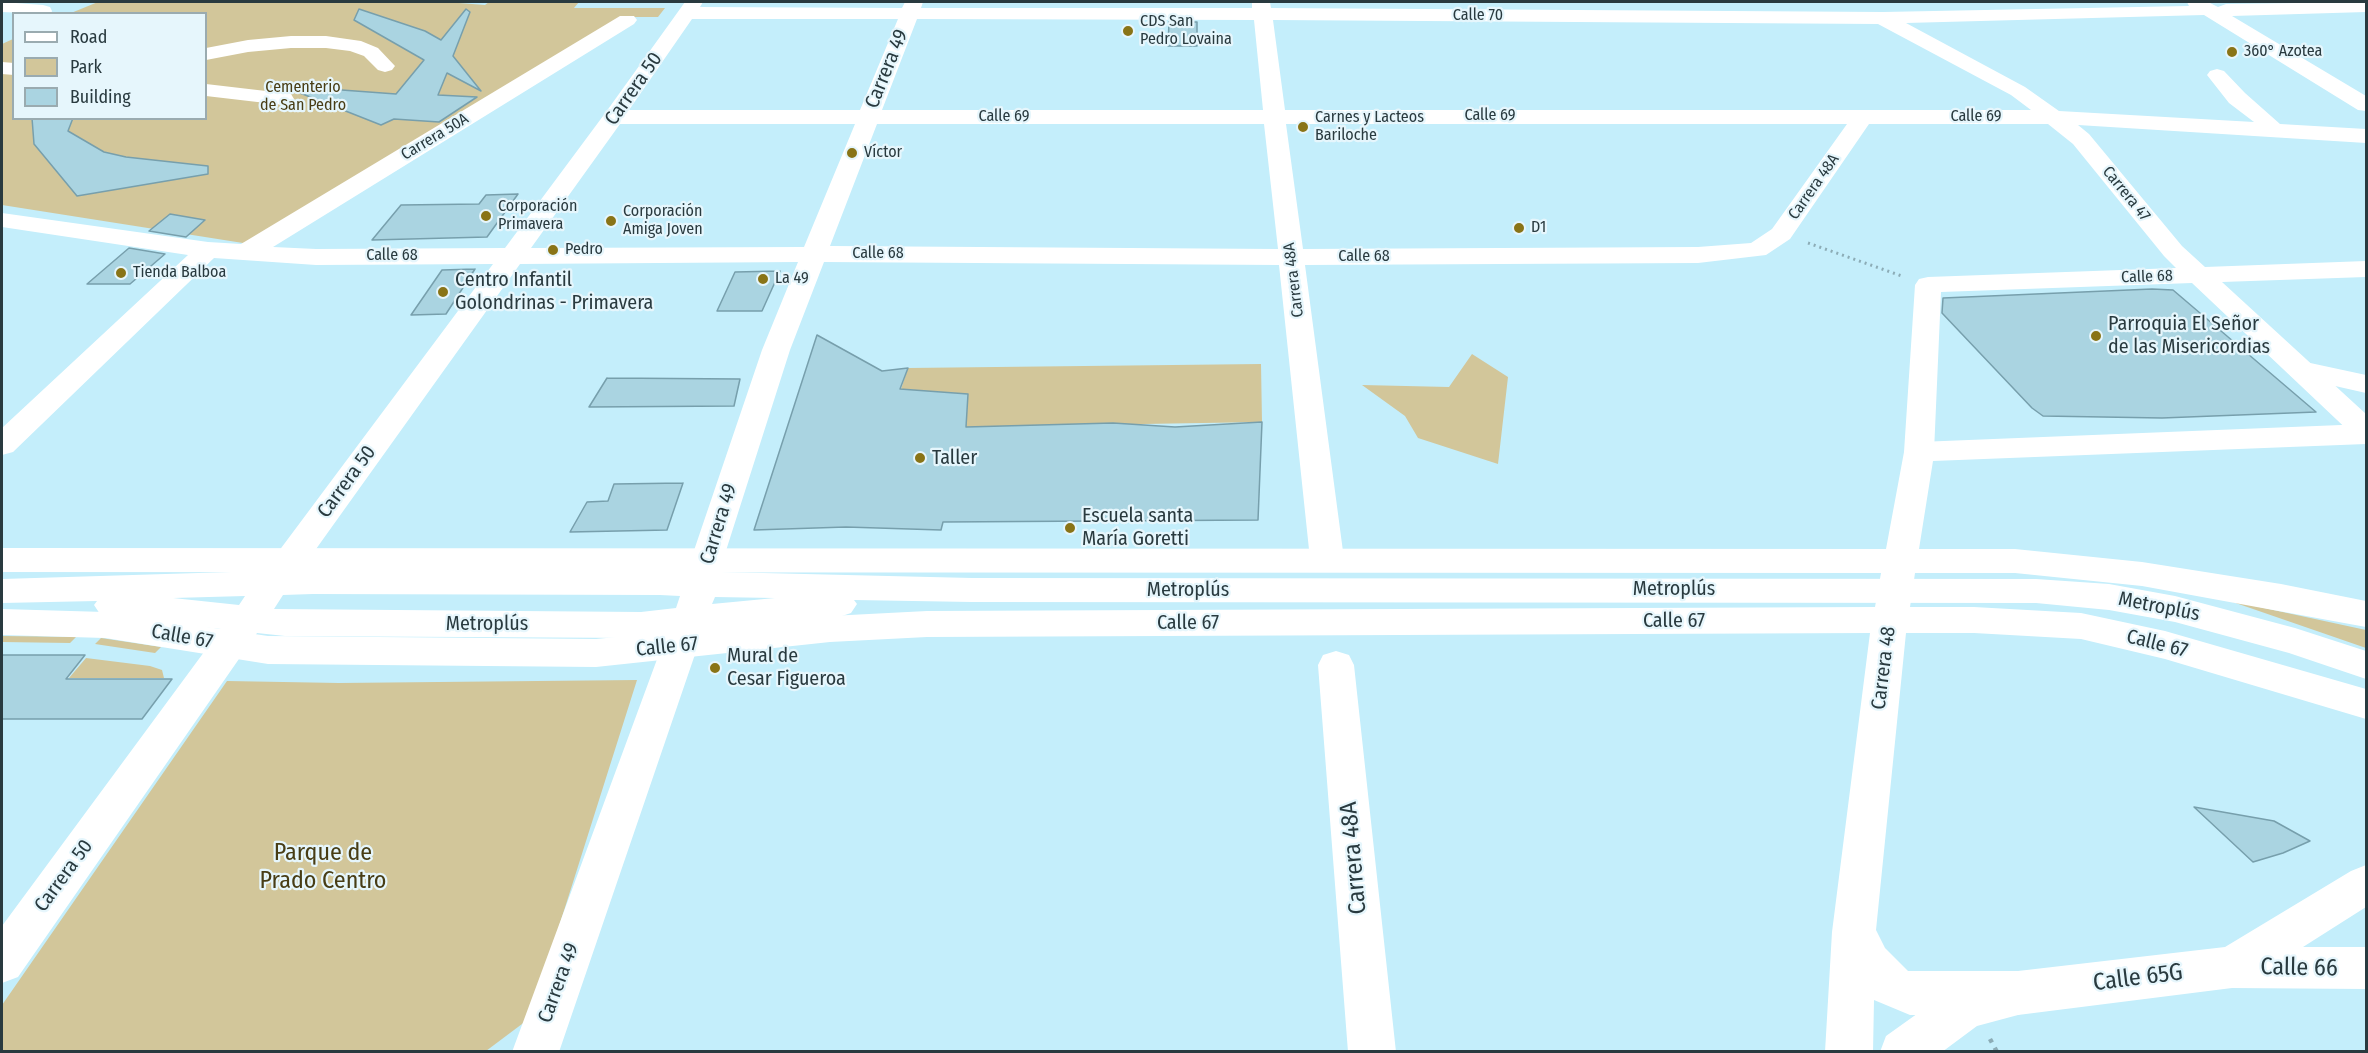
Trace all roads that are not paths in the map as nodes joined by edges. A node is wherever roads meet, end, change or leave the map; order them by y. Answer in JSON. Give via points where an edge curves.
{"nodes":[{"id":1,"x":62,"y":2,"type":"edge"},
{"id":2,"x":1854,"y":2,"type":"edge"},
{"id":3,"x":2197,"y":6,"type":"edge"},
{"id":4,"x":2367,"y":6,"type":"edge"},
{"id":5,"x":690,"y":7,"type":"edge"},
{"id":6,"x":912,"y":8,"type":"edge"},
{"id":7,"x":1262,"y":8,"type":"edge"},
{"id":8,"x":1611,"y":9,"type":"edge"},
{"id":9,"x":2226,"y":10,"type":"dead end"},
{"id":10,"x":40,"y":12,"type":"edge"},
{"id":11,"x":1883,"y":18,"type":"junction"},
{"id":12,"x":627,"y":20,"type":"dead end"},
{"id":13,"x":207,"y":54,"type":"edge"},
{"id":14,"x":385,"y":66,"type":"dead end"},
{"id":15,"x":2217,"y":75,"type":"dead end"},
{"id":16,"x":207,"y":90,"type":"edge"},
{"id":17,"x":284,"y":99,"type":"dead end"},
{"id":18,"x":2367,"y":105,"type":"edge"},
{"id":19,"x":1274,"y":116,"type":"junction"},
{"id":20,"x":614,"y":117,"type":"junction"},
{"id":21,"x":868,"y":117,"type":"junction"},
{"id":22,"x":1863,"y":117,"type":"junction"},
{"id":23,"x":2056,"y":117,"type":"junction"},
{"id":24,"x":2274,"y":131,"type":"junction"},
{"id":25,"x":2367,"y":136,"type":"edge"},
{"id":26,"x":3,"y":222,"type":"edge"},
{"id":27,"x":1757,"y":249,"type":"joint"},
{"id":28,"x":208,"y":250,"type":"junction"},
{"id":29,"x":243,"y":254,"type":"junction"},
{"id":30,"x":814,"y":255,"type":"junction"},
{"id":31,"x":513,"y":256,"type":"junction"},
{"id":32,"x":1291,"y":257,"type":"junction"},
{"id":33,"x":2367,"y":269,"type":"edge"},
{"id":34,"x":2198,"y":275,"type":"junction"},
{"id":35,"x":1928,"y":285,"type":"joint"},
{"id":36,"x":2301,"y":370,"type":"junction"},
{"id":37,"x":2367,"y":384,"type":"edge"},
{"id":38,"x":2367,"y":432,"type":"edge"},
{"id":39,"x":2,"y":445,"type":"edge"},
{"id":40,"x":1919,"y":452,"type":"junction"},
{"id":41,"x":1327,"y":559,"type":"junction"},
{"id":42,"x":2,"y":560,"type":"edge"},
{"id":43,"x":281,"y":572,"type":"junction"},
{"id":44,"x":704,"y":572,"type":"junction"},
{"id":45,"x":972,"y":590,"type":"junction"},
{"id":46,"x":2,"y":592,"type":"edge"},
{"id":47,"x":2367,"y":614,"type":"edge"},
{"id":48,"x":2,"y":622,"type":"edge"},
{"id":49,"x":238,"y":632,"type":"junction"},
{"id":50,"x":684,"y":633,"type":"junction"},
{"id":51,"x":1336,"y":665,"type":"dead end"},
{"id":52,"x":2367,"y":665,"type":"edge"},
{"id":53,"x":2367,"y":704,"type":"edge"},
{"id":54,"x":2367,"y":884,"type":"edge"},
{"id":55,"x":1854,"y":932,"type":"junction"},
{"id":56,"x":2,"y":962,"type":"edge"},
{"id":57,"x":2232,"y":967,"type":"junction"},
{"id":58,"x":2367,"y":968,"type":"edge"},
{"id":59,"x":2018,"y":993,"type":"junction"},
{"id":60,"x":535,"y":1052,"type":"edge"},
{"id":61,"x":1372,"y":1052,"type":"edge"},
{"id":62,"x":1849,"y":1052,"type":"edge"},
{"id":63,"x":1903,"y":1052,"type":"edge"}],
"edges":[{"from":1,"to":10,"type":"street"},
{"from":2,"to":11,"type":"street","name":"Carrera 47"},
{"from":3,"to":11,"type":"street","name":"Calle 70"},
{"from":3,"to":18,"type":"street"},
{"from":4,"to":9,"type":"street"},
{"from":5,"to":6,"type":"street","name":"Calle 70"},
{"from":5,"to":20,"type":"street","name":"Carrera 50"},
{"from":6,"to":7,"type":"street","name":"Calle 70"},
{"from":6,"to":21,"type":"street","name":"Carrera 49"},
{"from":7,"to":8,"type":"street","name":"Calle 70"},
{"from":7,"to":19,"type":"street","name":"Carrera 48A"},
{"from":8,"to":11,"type":"street","name":"Calle 70"},
{"from":11,"to":23,"type":"street","name":"Carrera 47","via":[[2018,91]]},
{"from":12,"to":29,"type":"street","name":"Carrera 50A"},
{"from":13,"to":14,"type":"street","via":[[248,46],[326,42],[354,45],[371,52]]},
{"from":15,"to":24,"type":"street"},
{"from":16,"to":17,"type":"street"},
{"from":19,"to":21,"type":"street","name":"Calle 69"},
{"from":19,"to":22,"type":"street","name":"Calle 69"},
{"from":19,"to":32,"type":"street","name":"Carrera 48A"},
{"from":20,"to":21,"type":"street","name":"Calle 69"},
{"from":20,"to":31,"type":"street","name":"Carrera 50"},
{"from":21,"to":30,"type":"street","name":"Carrera 49"},
{"from":22,"to":23,"type":"street","name":"Calle 69"},
{"from":22,"to":27,"type":"street","name":"Carrera 48A","via":[[1782,234]]},
{"from":23,"to":24,"type":"street","name":"Calle 69"},
{"from":23,"to":34,"type":"street","name":"Carrera 47","via":[[2081,139],[2160,237]]},
{"from":24,"to":25,"type":"street","name":"Calle 69"},
{"from":26,"to":28,"type":"street","name":"Calle 68"},
{"from":27,"to":32,"type":"street","name":"Calle 68","via":[[1698,255]]},
{"from":28,"to":29,"type":"street","name":"Calle 68"},
{"from":28,"to":39,"type":"street"},
{"from":29,"to":31,"type":"street","name":"Calle 68"},
{"from":30,"to":31,"type":"street","name":"Calle 68"},
{"from":30,"to":32,"type":"street","name":"Calle 68"},
{"from":30,"to":44,"type":"street","name":"Carrera 49","via":[[776,350]]},
{"from":31,"to":43,"type":"street","name":"Carrera 50"},
{"from":32,"to":41,"type":"street","name":"Carrera 48A"},
{"from":33,"to":34,"type":"street","name":"Calle 68"},
{"from":34,"to":35,"type":"street","name":"Calle 68"},
{"from":34,"to":36,"type":"street","name":"Carrera 47"},
{"from":35,"to":40,"type":"street","name":"Carrera 48"},
{"from":36,"to":37,"type":"street"},
{"from":36,"to":38,"type":"street","name":"Carrera 47"},
{"from":38,"to":40,"type":"street"},
{"from":40,"to":55,"type":"street","name":"Carrera 48","via":[[1886,644]]},
{"from":41,"to":44,"type":"street"},
{"from":41,"to":47,"type":"street","via":[[2015,561],[2142,574]]},
{"from":42,"to":43,"type":"street"},
{"from":43,"to":44,"type":"street","name":"Metroplús"},
{"from":43,"to":46,"type":"street","name":"Metroplús"},
{"from":43,"to":49,"type":"street","name":"Carrera 50"},
{"from":44,"to":45,"type":"street","name":"Metroplús"},
{"from":44,"to":50,"type":"street","name":"Carrera 49"},
{"from":45,"to":50,"type":"street","name":"Metroplús"},
{"from":45,"to":52,"type":"street","name":"Metroplús","via":[[2036,591],[2109,597],[2175,609]]},
{"from":46,"to":49,"type":"street","name":"Metroplús"},
{"from":48,"to":49,"type":"street","name":"Calle 67"},
{"from":49,"to":50,"type":"street","name":"Calle 67","via":[[325,652],[596,653]]},
{"from":49,"to":56,"type":"street","name":"Carrera 50"},
{"from":50,"to":53,"type":"street","name":"Calle 67","via":[[927,624],[2033,622],[2081,626],[2156,643]]},
{"from":50,"to":60,"type":"street","name":"Carrera 49"},
{"from":51,"to":61,"type":"street","name":"Carrera 48A"},
{"from":54,"to":57,"type":"street","name":"Calle 65G"},
{"from":55,"to":59,"type":"street","via":[[1869,963],[1888,984],[1900,990]]},
{"from":55,"to":62,"type":"street","name":"Carrera 48"},
{"from":57,"to":58,"type":"street","name":"Calle 66"},
{"from":57,"to":59,"type":"street","name":"Calle 65G"},
{"from":59,"to":63,"type":"street","name":"Calle 65G","via":[[1965,1007]]}]}
